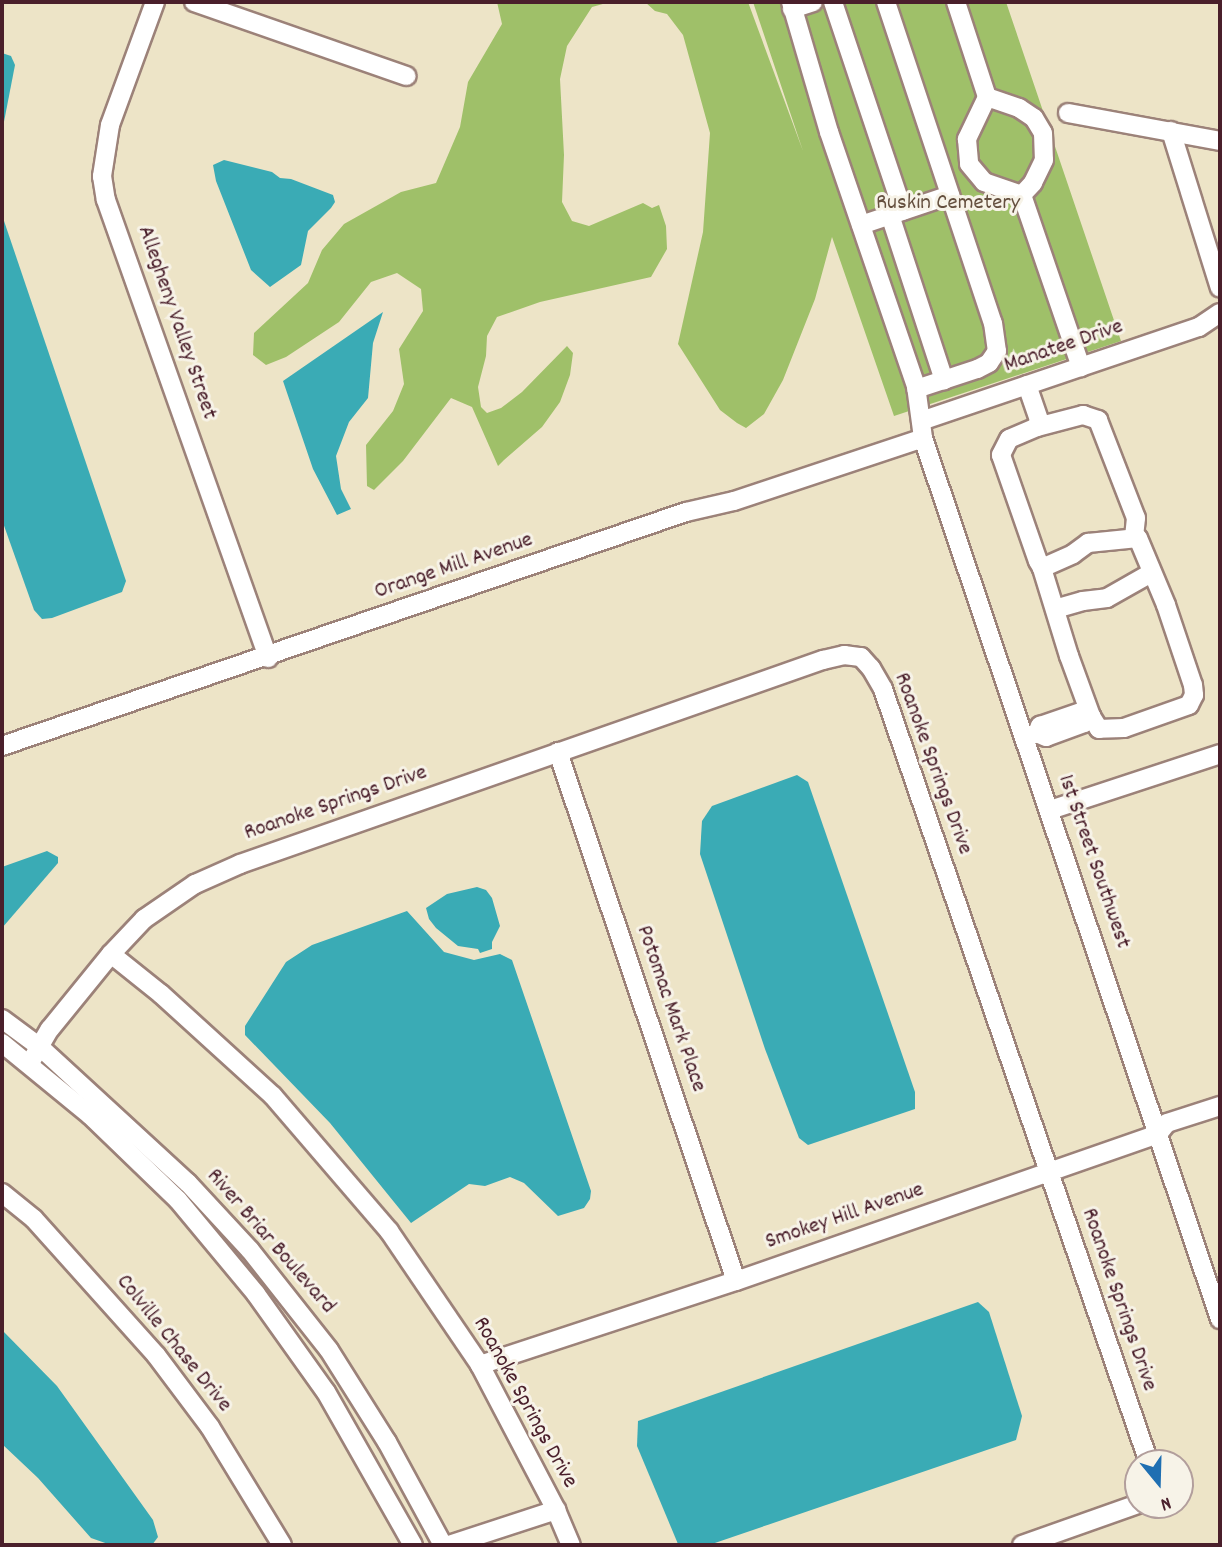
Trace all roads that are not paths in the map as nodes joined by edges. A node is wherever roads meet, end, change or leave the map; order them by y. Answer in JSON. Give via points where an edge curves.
{"nodes":[{"id":1,"x":155,"y":2,"type":"edge"},
{"id":2,"x":194,"y":2,"type":"edge"},
{"id":3,"x":813,"y":2,"type":"edge"},
{"id":4,"x":833,"y":2,"type":"edge"},
{"id":5,"x":886,"y":2,"type":"edge"},
{"id":6,"x":956,"y":2,"type":"edge"},
{"id":7,"x":791,"y":5,"type":"edge"},
{"id":8,"x":407,"y":76,"type":"dead end"},
{"id":9,"x":987,"y":97,"type":"junction"},
{"id":10,"x":1069,"y":113,"type":"dead end"},
{"id":11,"x":1171,"y":131,"type":"junction"},
{"id":12,"x":1220,"y":141,"type":"edge"},
{"id":13,"x":950,"y":195,"type":"junction"},
{"id":14,"x":1022,"y":195,"type":"junction"},
{"id":15,"x":896,"y":213,"type":"junction"},
{"id":16,"x":861,"y":225,"type":"junction"},
{"id":17,"x":1220,"y":288,"type":"edge"},
{"id":18,"x":1220,"y":313,"type":"edge"},
{"id":19,"x":1081,"y":367,"type":"junction"},
{"id":20,"x":944,"y":380,"type":"junction"},
{"id":21,"x":1027,"y":385,"type":"junction"},
{"id":22,"x":916,"y":388,"type":"junction"},
{"id":23,"x":1037,"y":427,"type":"junction"},
{"id":24,"x":922,"y":430,"type":"junction"},
{"id":25,"x":1134,"y":538,"type":"junction"},
{"id":26,"x":1042,"y":568,"type":"junction"},
{"id":27,"x":1151,"y":573,"type":"junction"},
{"id":28,"x":1055,"y":609,"type":"junction"},
{"id":29,"x":268,"y":658,"type":"junction"},
{"id":30,"x":1091,"y":716,"type":"junction"},
{"id":31,"x":1031,"y":736,"type":"junction"},
{"id":32,"x":2,"y":746,"type":"edge"},
{"id":33,"x":558,"y":752,"type":"junction"},
{"id":34,"x":1220,"y":754,"type":"edge"},
{"id":35,"x":1050,"y":810,"type":"junction"},
{"id":36,"x":111,"y":954,"type":"junction"},
{"id":37,"x":2,"y":1019,"type":"edge"},
{"id":38,"x":2,"y":1042,"type":"edge"},
{"id":39,"x":40,"y":1047,"type":"junction"},
{"id":40,"x":30,"y":1063,"type":"junction"},
{"id":41,"x":1220,"y":1106,"type":"edge"},
{"id":42,"x":1158,"y":1134,"type":"junction"},
{"id":43,"x":1048,"y":1172,"type":"junction"},
{"id":44,"x":2,"y":1193,"type":"edge"},
{"id":45,"x":736,"y":1281,"type":"junction"},
{"id":46,"x":1220,"y":1319,"type":"edge"},
{"id":47,"x":480,"y":1365,"type":"junction"},
{"id":48,"x":1144,"y":1449,"type":"edge"},
{"id":49,"x":1124,"y":1509,"type":"edge"},
{"id":50,"x":556,"y":1510,"type":"junction"},
{"id":51,"x":282,"y":1545,"type":"edge"},
{"id":52,"x":413,"y":1545,"type":"edge"},
{"id":53,"x":443,"y":1545,"type":"edge"},
{"id":54,"x":449,"y":1545,"type":"edge"},
{"id":55,"x":570,"y":1545,"type":"edge"},
{"id":56,"x":1022,"y":1545,"type":"edge"}],
"edges":[{"from":1,"to":29,"type":"street","name":"Allegheny Valley Street","via":[[110,125],[102,176],[106,200]]},
{"from":2,"to":8,"type":"street"},
{"from":3,"to":7,"type":"street"},
{"from":4,"to":15,"type":"street"},
{"from":5,"to":13,"type":"street"},
{"from":6,"to":9,"type":"street"},
{"from":7,"to":16,"type":"street","name":"1st Street Southwest"},
{"from":9,"to":14,"type":"street","via":[[967,139],[969,164],[984,182]]},
{"from":9,"to":14,"type":"street","via":[[1019,108],[1034,118],[1043,133],[1044,160]]},
{"from":10,"to":11,"type":"street"},
{"from":11,"to":12,"type":"street"},
{"from":11,"to":17,"type":"street"},
{"from":13,"to":15,"type":"street"},
{"from":13,"to":20,"type":"street","via":[[998,351],[989,363]]},
{"from":14,"to":19,"type":"street"},
{"from":15,"to":16,"type":"street"},
{"from":15,"to":20,"type":"street"},
{"from":16,"to":22,"type":"street","name":"1st Street Southwest"},
{"from":18,"to":19,"type":"street","name":"Manatee Drive","via":[[1199,327]]},
{"from":19,"to":21,"type":"street","name":"Manatee Drive"},
{"from":20,"to":22,"type":"street"},
{"from":21,"to":23,"type":"street","via":[[1039,420]]},
{"from":21,"to":24,"type":"street","name":"Manatee Drive"},
{"from":22,"to":24,"type":"street","name":"1st Street Southwest"},
{"from":23,"to":25,"type":"street","via":[[1083,415],[1098,420],[1136,518]]},
{"from":23,"to":26,"type":"street","via":[[1009,439],[1001,454]]},
{"from":24,"to":29,"type":"street","name":"Orange Mill Avenue","via":[[734,501],[686,512]]},
{"from":24,"to":31,"type":"street","name":"1st Street Southwest"},
{"from":25,"to":26,"type":"street","via":[[1088,542]]},
{"from":25,"to":27,"type":"street","via":[[1138,538]]},
{"from":26,"to":28,"type":"street"},
{"from":27,"to":28,"type":"street","via":[[1107,598]]},
{"from":27,"to":30,"type":"street","via":[[1166,605],[1194,695],[1189,705],[1124,728],[1099,729]]},
{"from":28,"to":30,"type":"street"},
{"from":29,"to":32,"type":"street","name":"Orange Mill Avenue"},
{"from":30,"to":31,"type":"street","via":[[1046,737]]},
{"from":31,"to":35,"type":"street","name":"1st Street Southwest"},
{"from":33,"to":36,"type":"street","name":"Roanoke Springs Drive","via":[[195,884],[144,919]]},
{"from":33,"to":43,"type":"street","name":"Roanoke Springs Drive","via":[[823,660],[860,657],[883,689]]},
{"from":33,"to":45,"type":"street","name":"Potomac Mark Place"},
{"from":34,"to":35,"type":"street"},
{"from":35,"to":42,"type":"street","name":"1st Street Southwest"},
{"from":36,"to":39,"type":"street","name":"Roanoke Springs Drive","via":[[81,987]]},
{"from":36,"to":47,"type":"street","name":"Roanoke Springs Drive","via":[[272,1096],[388,1231]]},
{"from":37,"to":39,"type":"street","name":"River Briar Boulevard"},
{"from":38,"to":40,"type":"street","name":"River Briar Boulevard"},
{"from":39,"to":40,"type":"street","name":"Roanoke Springs Drive"},
{"from":39,"to":53,"type":"street","name":"River Briar Boulevard","via":[[188,1183],[301,1312],[387,1442]]},
{"from":40,"to":52,"type":"street","name":"River Briar Boulevard","via":[[178,1200],[256,1294],[326,1392]]},
{"from":41,"to":42,"type":"street","name":"Smokey Hill Avenue","via":[[1167,1124]]},
{"from":42,"to":43,"type":"street","name":"Smokey Hill Avenue"},
{"from":42,"to":46,"type":"street","name":"1st Street Southwest"},
{"from":43,"to":45,"type":"street","name":"Smokey Hill Avenue"},
{"from":43,"to":48,"type":"street","name":"Roanoke Springs Drive"},
{"from":44,"to":51,"type":"street","name":"Colville Chase Drive","via":[[34,1219],[156,1355],[210,1427]]},
{"from":45,"to":47,"type":"street","name":"Smokey Hill Avenue"},
{"from":47,"to":50,"type":"street","name":"Roanoke Springs Drive"},
{"from":49,"to":56,"type":"street"},
{"from":50,"to":54,"type":"street"},
{"from":50,"to":55,"type":"street","name":"Roanoke Springs Drive"}]}
